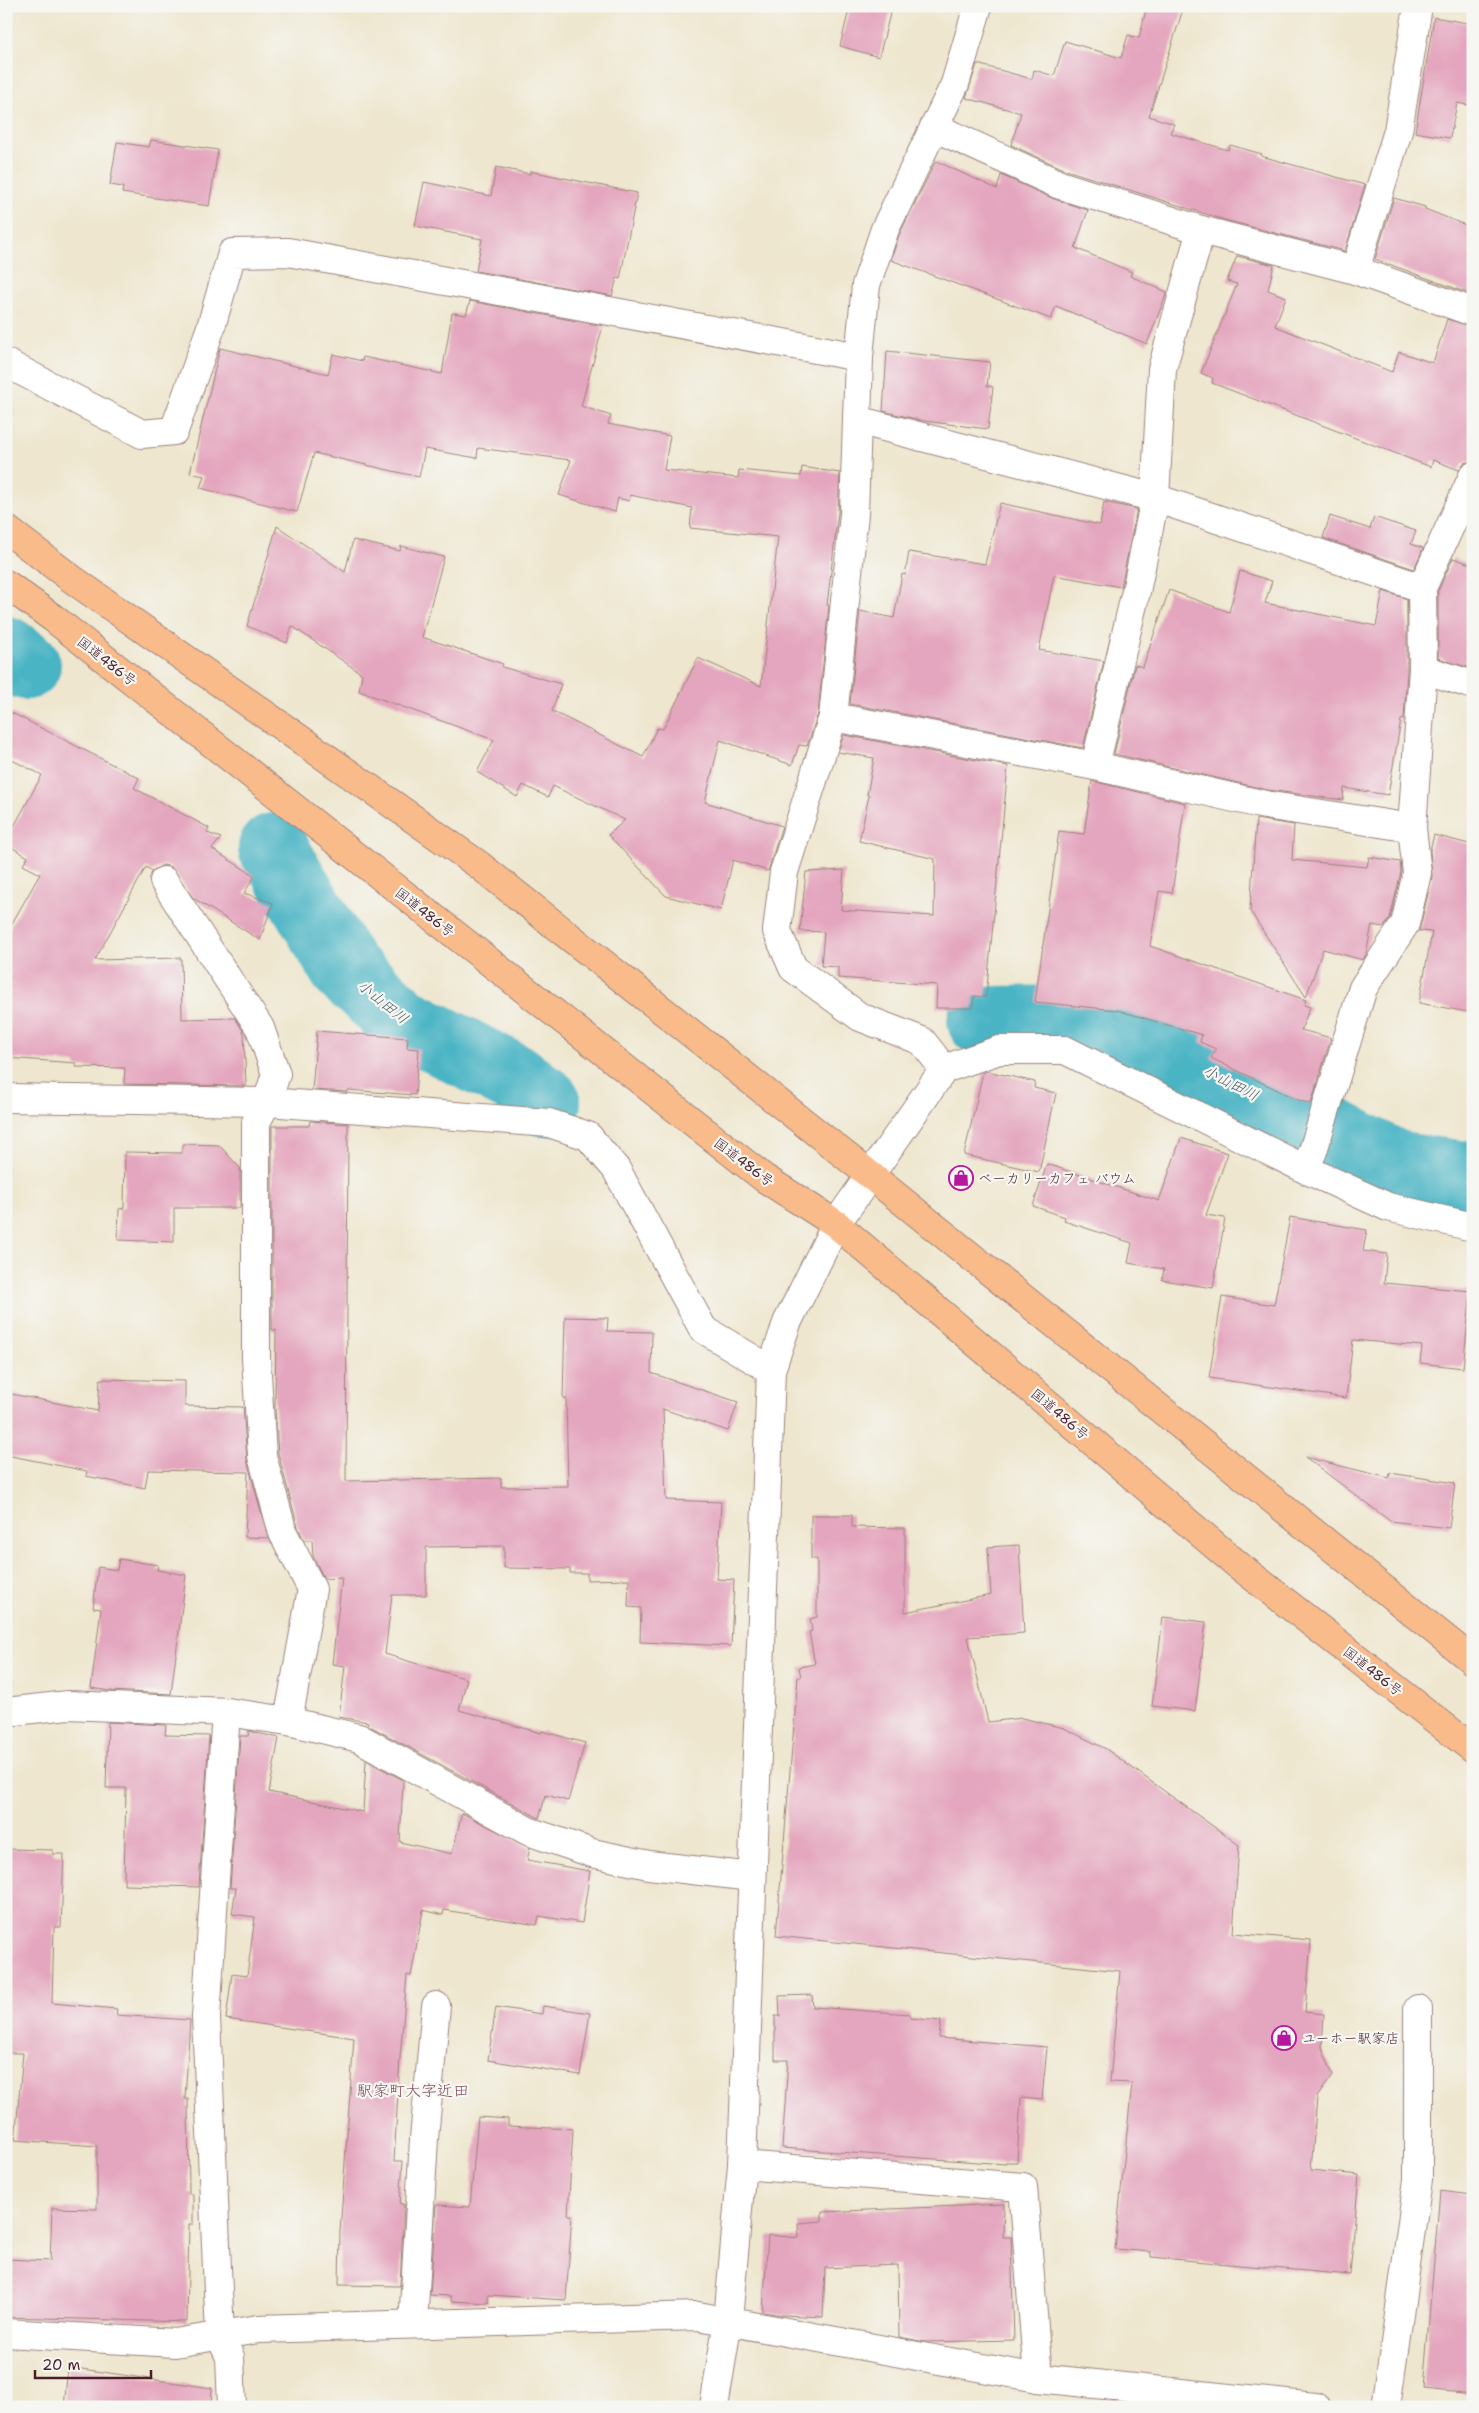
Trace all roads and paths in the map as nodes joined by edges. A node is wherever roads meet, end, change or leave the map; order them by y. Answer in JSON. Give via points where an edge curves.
{"nodes":[{"id":1,"x":978,"y":6,"type":"edge"},
{"id":2,"x":1418,"y":6,"type":"edge"},
{"id":3,"x":934,"y":127,"type":"junction"},
{"id":4,"x":1201,"y":230,"type":"junction"},
{"id":5,"x":1355,"y":270,"type":"junction"},
{"id":6,"x":1473,"y":312,"type":"edge"},
{"id":7,"x":859,"y":357,"type":"junction"},
{"id":8,"x":6,"y":363,"type":"edge"},
{"id":9,"x":857,"y":420,"type":"junction"},
{"id":10,"x":1473,"y":476,"type":"edge"},
{"id":11,"x":1154,"y":498,"type":"junction"},
{"id":12,"x":6,"y":529,"type":"edge"},
{"id":13,"x":6,"y":584,"type":"edge"},
{"id":14,"x":1422,"y":588,"type":"junction"},
{"id":15,"x":1423,"y":668,"type":"junction"},
{"id":16,"x":1473,"y":685,"type":"edge"},
{"id":17,"x":833,"y":717,"type":"junction"},
{"id":18,"x":1095,"y":766,"type":"junction"},
{"id":19,"x":1412,"y":828,"type":"junction"},
{"id":20,"x":164,"y":881,"type":"dead end"},
{"id":21,"x":944,"y":1069,"type":"junction"},
{"id":22,"x":6,"y":1098,"type":"edge"},
{"id":23,"x":267,"y":1102,"type":"junction"},
{"id":24,"x":1309,"y":1160,"type":"junction"},
{"id":25,"x":870,"y":1175,"type":"junction"},
{"id":26,"x":836,"y":1224,"type":"junction"},
{"id":27,"x":1473,"y":1227,"type":"edge"},
{"id":28,"x":771,"y":1370,"type":"junction"},
{"id":29,"x":1473,"y":1660,"type":"edge"},
{"id":30,"x":6,"y":1712,"type":"edge"},
{"id":31,"x":226,"y":1712,"type":"junction"},
{"id":32,"x":288,"y":1721,"type":"junction"},
{"id":33,"x":1473,"y":1749,"type":"edge"},
{"id":34,"x":752,"y":1877,"type":"junction"},
{"id":35,"x":436,"y":2006,"type":"dead end"},
{"id":36,"x":1418,"y":2009,"type":"dead end"},
{"id":37,"x":742,"y":2165,"type":"junction"},
{"id":38,"x":728,"y":2320,"type":"junction"},
{"id":39,"x":412,"y":2324,"type":"junction"},
{"id":40,"x":6,"y":2334,"type":"edge"},
{"id":41,"x":220,"y":2336,"type":"junction"},
{"id":42,"x":1038,"y":2378,"type":"junction"},
{"id":43,"x":232,"y":2407,"type":"edge"},
{"id":44,"x":714,"y":2407,"type":"edge"},
{"id":45,"x":1315,"y":2407,"type":"edge"},
{"id":46,"x":1386,"y":2407,"type":"edge"}],
"edges":[{"from":1,"to":3,"type":"street","via":[[955,84]]},
{"from":2,"to":5,"type":"street","via":[[1398,131]]},
{"from":3,"to":4,"type":"street","via":[[1060,185]]},
{"from":3,"to":7,"type":"street","via":[[885,229],[866,285]]},
{"from":4,"to":5,"type":"street"},
{"from":4,"to":11,"type":"street","via":[[1162,369]]},
{"from":5,"to":6,"type":"street"},
{"from":7,"to":8,"type":"street","via":[[288,252],[232,253],[211,327],[174,431],[142,434]]},
{"from":7,"to":9,"type":"street"},
{"from":9,"to":11,"type":"street"},
{"from":9,"to":17,"type":"street","via":[[854,514]]},
{"from":10,"to":14,"type":"street"},
{"from":11,"to":14,"type":"street"},
{"from":11,"to":18,"type":"street","via":[[1137,587]]},
{"from":12,"to":25,"type":"highway","via":[[72,579],[479,865]]},
{"from":13,"to":26,"type":"highway","name":"国道486号","via":[[764,1178]]},
{"from":14,"to":15,"type":"street"},
{"from":15,"to":16,"type":"street"},
{"from":15,"to":19,"type":"street"},
{"from":17,"to":18,"type":"street"},
{"from":17,"to":21,"type":"street","via":[[784,872],[777,932],[794,968],[860,1016],[922,1041]]},
{"from":18,"to":19,"type":"street","via":[[1265,805]]},
{"from":19,"to":24,"type":"street","via":[[1417,873],[1405,924],[1363,988]]},
{"from":20,"to":23,"type":"street","via":[[260,1028],[276,1074]]},
{"from":21,"to":24,"type":"street","via":[[999,1050],[1065,1050]]},
{"from":21,"to":25,"type":"street"},
{"from":22,"to":23,"type":"street"},
{"from":23,"to":28,"type":"street","via":[[549,1124],[588,1136],[616,1169],[703,1329]]},
{"from":23,"to":32,"type":"street","via":[[256,1122],[256,1358],[262,1456],[283,1533],[312,1589]]},
{"from":24,"to":27,"type":"street","via":[[1388,1207]]},
{"from":25,"to":26,"type":"street"},
{"from":25,"to":29,"type":"highway"},
{"from":26,"to":28,"type":"street","via":[[787,1323]]},
{"from":26,"to":33,"type":"highway","name":"国道486号","via":[[1238,1565]]},
{"from":28,"to":34,"type":"street"},
{"from":30,"to":31,"type":"street","via":[[68,1706]]},
{"from":31,"to":32,"type":"street"},
{"from":31,"to":41,"type":"street","via":[[206,2017]]},
{"from":32,"to":34,"type":"street","via":[[359,1738],[537,1834],[592,1853],[649,1865]]},
{"from":34,"to":37,"type":"street"},
{"from":35,"to":39,"type":"street"},
{"from":36,"to":46,"type":"street","via":[[1418,2180]]},
{"from":37,"to":38,"type":"street"},
{"from":37,"to":42,"type":"street","via":[[1023,2186]]},
{"from":38,"to":39,"type":"street","via":[[698,2316]]},
{"from":38,"to":42,"type":"street"},
{"from":38,"to":44,"type":"street"},
{"from":39,"to":41,"type":"street","via":[[258,2330]]},
{"from":40,"to":41,"type":"street","via":[[175,2343]]},
{"from":41,"to":43,"type":"street","via":[[230,2357]]},
{"from":42,"to":45,"type":"street"}]}
